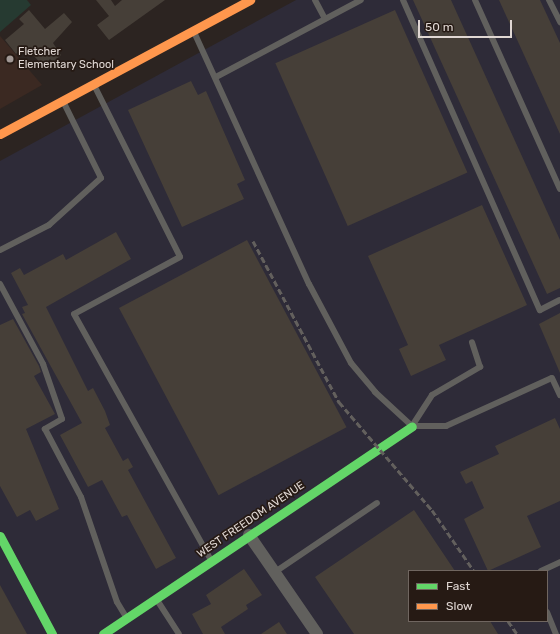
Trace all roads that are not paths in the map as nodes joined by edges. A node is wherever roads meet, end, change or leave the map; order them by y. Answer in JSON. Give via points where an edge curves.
{"nodes":[{"id":1,"x":250,"y":0,"type":"edge"},
{"id":2,"x":315,"y":0,"type":"edge"},
{"id":3,"x":361,"y":0,"type":"edge"},
{"id":4,"x":403,"y":0,"type":"edge"},
{"id":5,"x":475,"y":0,"type":"edge"},
{"id":6,"x":549,"y":0,"type":"edge"},
{"id":7,"x":325,"y":19,"type":"junction"},
{"id":8,"x":560,"y":22,"type":"edge"},
{"id":9,"x":193,"y":29,"type":"junction"},
{"id":10,"x":216,"y":76,"type":"junction"},
{"id":11,"x":93,"y":83,"type":"junction"},
{"id":12,"x":62,"y":100,"type":"junction"},
{"id":13,"x":0,"y":134,"type":"edge"},
{"id":14,"x":560,"y":189,"type":"edge"},
{"id":15,"x":0,"y":250,"type":"edge"},
{"id":16,"x":0,"y":284,"type":"edge"},
{"id":17,"x":560,"y":300,"type":"edge"},
{"id":18,"x":472,"y":342,"type":"dead end"},
{"id":19,"x":560,"y":395,"type":"edge"},
{"id":20,"x":412,"y":426,"type":"junction"},
{"id":21,"x":377,"y":503,"type":"dead end"},
{"id":22,"x":249,"y":535,"type":"junction"},
{"id":23,"x":0,"y":536,"type":"edge"},
{"id":24,"x":211,"y":561,"type":"junction"},
{"id":25,"x":560,"y":562,"type":"edge"},
{"id":26,"x":543,"y":570,"type":"edge"},
{"id":27,"x":274,"y":572,"type":"junction"},
{"id":28,"x":156,"y":598,"type":"junction"},
{"id":29,"x":548,"y":614,"type":"edge"},
{"id":30,"x":127,"y":618,"type":"junction"},
{"id":31,"x":52,"y":634,"type":"edge"},
{"id":32,"x":103,"y":634,"type":"edge"},
{"id":33,"x":179,"y":634,"type":"edge"},
{"id":34,"x":317,"y":634,"type":"edge"},
{"id":35,"x":556,"y":634,"type":"edge"}],
"edges":[{"from":1,"to":9,"type":"street"},
{"from":2,"to":7,"type":"lane"},
{"from":3,"to":7,"type":"lane"},
{"from":4,"to":17,"type":"lane","via":[[540,310]]},
{"from":5,"to":14,"type":"lane"},
{"from":6,"to":8,"type":"lane"},
{"from":7,"to":10,"type":"lane"},
{"from":9,"to":10,"type":"lane"},
{"from":9,"to":11,"type":"street"},
{"from":10,"to":20,"type":"lane","via":[[308,284],[351,363],[375,392]]},
{"from":11,"to":12,"type":"street"},
{"from":11,"to":24,"type":"lane","via":[[180,257],[74,314]]},
{"from":12,"to":13,"type":"street"},
{"from":12,"to":15,"type":"lane","via":[[101,178],[49,225]]},
{"from":16,"to":30,"type":"lane","via":[[43,364],[62,419],[45,429],[80,497],[117,602]]},
{"from":18,"to":20,"type":"lane","via":[[480,367],[432,395]]},
{"from":19,"to":20,"type":"lane","via":[[552,378],[446,426]]},
{"from":20,"to":22,"type":"street","name":"WEST FREEDOM AVENUE"},
{"from":21,"to":27,"type":"lane"},
{"from":22,"to":24,"type":"street","name":"WEST FREEDOM AVENUE"},
{"from":22,"to":27,"type":"street"},
{"from":23,"to":31,"type":"street"},
{"from":24,"to":28,"type":"street","name":"WEST FREEDOM AVENUE"},
{"from":25,"to":26,"type":"lane"},
{"from":27,"to":34,"type":"street"},
{"from":28,"to":30,"type":"street","name":"WEST FREEDOM AVENUE"},
{"from":28,"to":33,"type":"lane"},
{"from":29,"to":35,"type":"lane"},
{"from":30,"to":32,"type":"street","name":"WEST FREEDOM AVENUE"}]}
